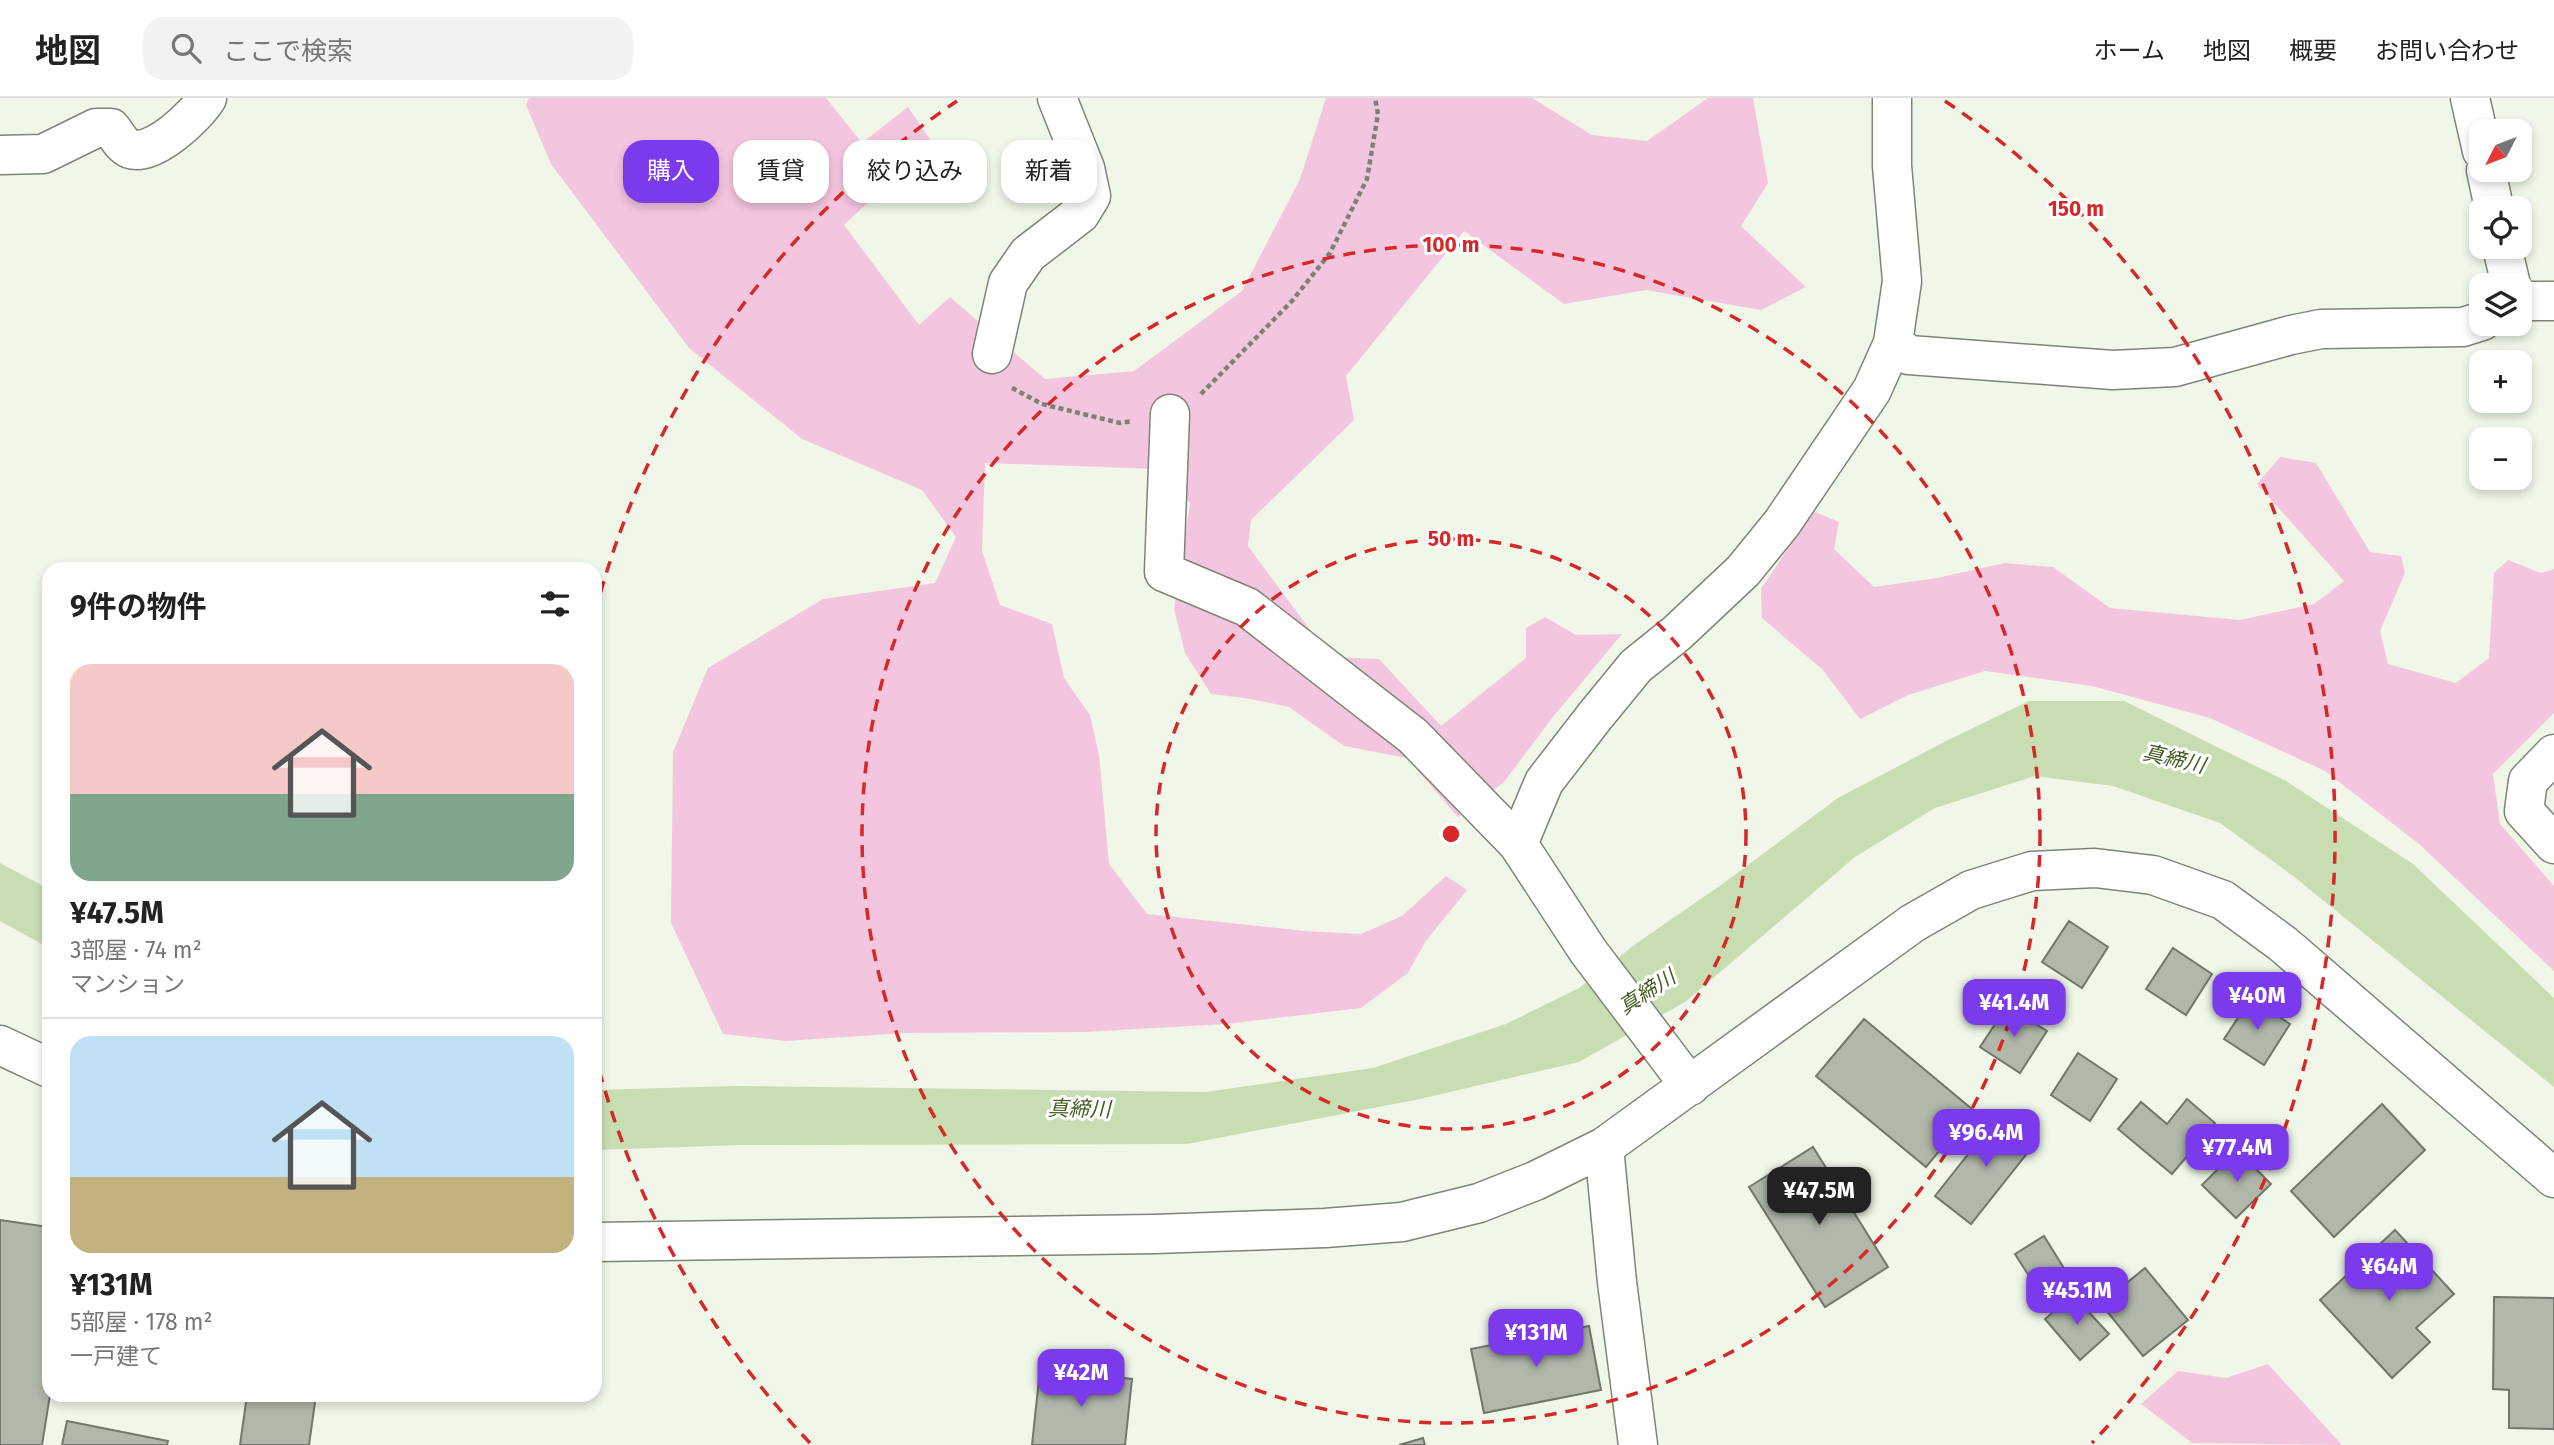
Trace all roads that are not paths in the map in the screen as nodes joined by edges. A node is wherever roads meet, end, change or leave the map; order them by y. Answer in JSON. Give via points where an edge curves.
{"nodes":[{"id":1,"x":206,"y":98,"type":"edge"},
{"id":2,"x":1057,"y":98,"type":"edge"},
{"id":3,"x":1892,"y":98,"type":"edge"},
{"id":4,"x":2470,"y":98,"type":"edge"},
{"id":5,"x":2475,"y":119,"type":"edge"},
{"id":6,"x":0,"y":155,"type":"edge"},
{"id":7,"x":2532,"y":301,"type":"edge"},
{"id":8,"x":2554,"y":301,"type":"edge"},
{"id":9,"x":2469,"y":325,"type":"edge"},
{"id":10,"x":1893,"y":343,"type":"junction"},
{"id":11,"x":992,"y":354,"type":"road end"},
{"id":12,"x":1170,"y":414,"type":"road end"},
{"id":13,"x":2554,"y":754,"type":"edge"},
{"id":14,"x":1518,"y":844,"type":"junction"},
{"id":15,"x":2554,"y":844,"type":"edge"},
{"id":16,"x":0,"y":1045,"type":"edge"},
{"id":17,"x":42,"y":1065,"type":"edge"},
{"id":18,"x":1681,"y":1074,"type":"junction"},
{"id":19,"x":1604,"y":1147,"type":"junction"},
{"id":20,"x":2554,"y":1178,"type":"edge"},
{"id":21,"x":602,"y":1242,"type":"edge"},
{"id":22,"x":1639,"y":1445,"type":"edge"}],
"edges":[{"from":1,"to":6,"type":"street","via":[[200,109],[153,147],[131,149],[111,128],[96,128],[43,154]]},
{"from":2,"to":11,"type":"street","via":[[1085,168],[1091,196],[1080,214],[1028,254],[1008,283]]},
{"from":3,"to":10,"type":"street","via":[[1892,166],[1902,281]]},
{"from":4,"to":5,"type":"street"},
{"from":7,"to":8,"type":"street"},
{"from":9,"to":10,"type":"street","via":[[2321,329],[2175,367],[2113,370],[1909,355]]},
{"from":10,"to":14,"type":"street","via":[[1872,390],[1782,523],[1742,571],[1636,666],[1594,716],[1544,782]]},
{"from":12,"to":14,"type":"street","via":[[1164,572],[1247,607],[1323,664],[1413,736]]},
{"from":13,"to":15,"type":"street","via":[[2528,781],[2524,811]]},
{"from":14,"to":18,"type":"street","via":[[1588,951]]},
{"from":16,"to":17,"type":"street"},
{"from":18,"to":19,"type":"street"},
{"from":18,"to":20,"type":"street","via":[[1970,890],[2032,871],[2095,868],[2153,875],[2223,900],[2283,944]]},
{"from":19,"to":21,"type":"street","via":[[1479,1203],[1402,1222],[1155,1234]]},
{"from":19,"to":22,"type":"street"}]}
